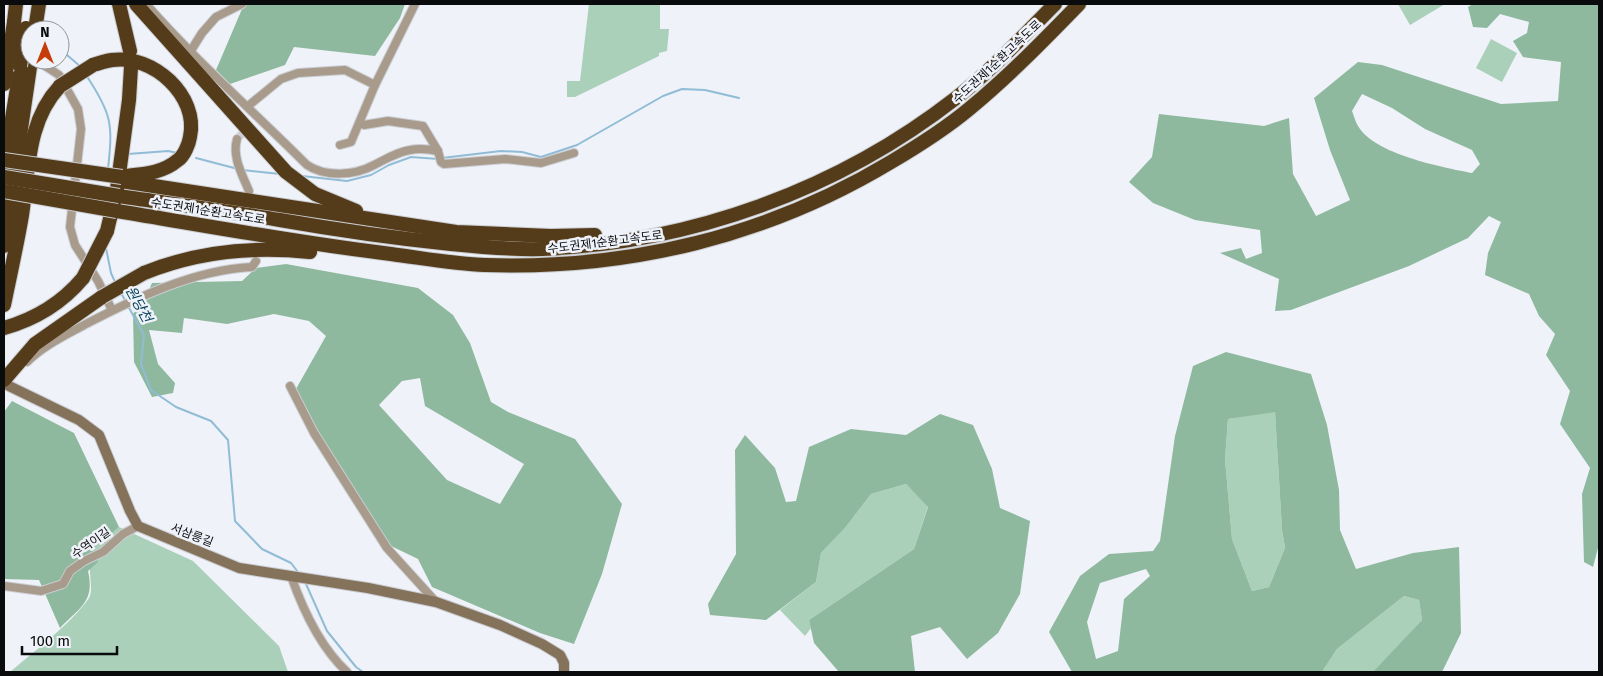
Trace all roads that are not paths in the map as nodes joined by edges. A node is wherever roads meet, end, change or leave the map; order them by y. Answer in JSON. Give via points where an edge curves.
{"nodes":[{"id":1,"x":16,"y":4,"type":"edge"},
{"id":2,"x":30,"y":4,"type":"edge"},
{"id":3,"x":40,"y":4,"type":"edge"},
{"id":4,"x":119,"y":4,"type":"edge"},
{"id":5,"x":136,"y":4,"type":"edge"},
{"id":6,"x":146,"y":4,"type":"edge"},
{"id":7,"x":242,"y":4,"type":"edge"},
{"id":8,"x":415,"y":4,"type":"edge"},
{"id":9,"x":1055,"y":4,"type":"edge"},
{"id":10,"x":1079,"y":4,"type":"edge"},
{"id":11,"x":22,"y":20,"type":"edge"},
{"id":12,"x":27,"y":20,"type":"edge"},
{"id":13,"x":30,"y":20,"type":"edge"},
{"id":14,"x":4,"y":46,"type":"edge"},
{"id":15,"x":130,"y":51,"type":"dead end"},
{"id":16,"x":190,"y":52,"type":"junction"},
{"id":17,"x":20,"y":58,"type":"edge"},
{"id":18,"x":131,"y":67,"type":"dead end"},
{"id":19,"x":20,"y":68,"type":"edge"},
{"id":20,"x":24,"y":70,"type":"edge"},
{"id":21,"x":25,"y":70,"type":"edge"},
{"id":22,"x":46,"y":70,"type":"edge"},
{"id":23,"x":4,"y":84,"type":"edge"},
{"id":24,"x":375,"y":85,"type":"junction"},
{"id":25,"x":248,"y":106,"type":"junction"},
{"id":26,"x":259,"y":117,"type":"junction"},
{"id":27,"x":360,"y":122,"type":"junction"},
{"id":28,"x":252,"y":123,"type":"tunnel mouth"},
{"id":29,"x":237,"y":139,"type":"tunnel mouth"},
{"id":30,"x":340,"y":145,"type":"dead end"},
{"id":31,"x":574,"y":153,"type":"dead end"},
{"id":32,"x":439,"y":155,"type":"junction"},
{"id":33,"x":4,"y":160,"type":"edge"},
{"id":34,"x":4,"y":167,"type":"edge"},
{"id":35,"x":4,"y":177,"type":"edge"},
{"id":36,"x":122,"y":179,"type":"junction"},
{"id":37,"x":812,"y":184,"type":"junction"},
{"id":38,"x":4,"y":191,"type":"edge"},
{"id":39,"x":249,"y":191,"type":"dead end"},
{"id":40,"x":456,"y":232,"type":"junction"},
{"id":41,"x":4,"y":246,"type":"edge"},
{"id":42,"x":256,"y":260,"type":"dead end"},
{"id":43,"x":444,"y":261,"type":"junction"},
{"id":44,"x":4,"y":304,"type":"edge"},
{"id":45,"x":116,"y":309,"type":"junction"},
{"id":46,"x":4,"y":328,"type":"edge"},
{"id":47,"x":5,"y":386,"type":"edge"},
{"id":48,"x":290,"y":386,"type":"dead end"},
{"id":49,"x":138,"y":526,"type":"junction"},
{"id":50,"x":291,"y":576,"type":"junction"},
{"id":51,"x":4,"y":586,"type":"edge"},
{"id":52,"x":436,"y":602,"type":"junction"},
{"id":53,"x":347,"y":672,"type":"edge"},
{"id":54,"x":564,"y":672,"type":"edge"}],
"edges":[{"from":1,"to":11,"type":"highway"},
{"from":2,"to":12,"type":"highway"},
{"from":3,"to":13,"type":"highway"},
{"from":4,"to":15,"type":"highway"},
{"from":5,"to":40,"type":"highway","via":[[296,181],[315,194],[372,216]]},
{"from":6,"to":16,"type":"street"},
{"from":7,"to":16,"type":"street","via":[[216,17]]},
{"from":8,"to":24,"type":"street"},
{"from":9,"to":37,"type":"highway","name":"수도권제1순환고속도로","via":[[957,97],[895,141]]},
{"from":10,"to":43,"type":"highway","name":"수도권제1순환고속도로","via":[[968,111],[904,154],[819,202],[711,240],[636,256],[559,265],[484,265]]},
{"from":14,"to":17,"type":"street"},
{"from":16,"to":25,"type":"street"},
{"from":18,"to":46,"type":"highway","bridge":true,"via":[[121,162],[106,231],[83,278],[56,304]]},
{"from":19,"to":23,"type":"highway"},
{"from":20,"to":34,"type":"highway"},
{"from":21,"to":41,"type":"highway"},
{"from":22,"to":45,"type":"street","via":[[59,75],[78,109],[82,130],[70,227],[75,245]]},
{"from":24,"to":25,"type":"street","via":[[345,70],[298,73],[281,79]]},
{"from":24,"to":27,"type":"street"},
{"from":25,"to":26,"type":"street"},
{"from":26,"to":28,"type":"street"},
{"from":26,"to":32,"type":"street","via":[[318,172],[335,174],[372,167],[408,150],[422,148]]},
{"from":27,"to":30,"type":"street","via":[[351,142]]},
{"from":27,"to":32,"type":"street","via":[[364,125],[388,121],[423,126]]},
{"from":29,"to":39,"type":"street","via":[[236,160]]},
{"from":31,"to":32,"type":"street","via":[[542,163],[505,159],[457,164]]},
{"from":33,"to":36,"type":"highway","bridge":true},
{"from":35,"to":37,"type":"highway","name":"수도권제1순환고속도로","bridge":true,"via":[[353,233],[484,247],[541,249],[634,240],[670,233],[760,206]]},
{"from":36,"to":40,"type":"highway"},
{"from":36,"to":44,"type":"highway","bridge":true,"via":[[151,173],[181,159],[193,126],[189,109],[168,78],[149,67],[113,59],[93,64],[60,86],[48,99],[33,133],[22,215]]},
{"from":37,"to":40,"type":"highway","via":[[707,216],[634,231],[559,236]]},
{"from":38,"to":43,"type":"highway","name":"수도권제1순환고속도로","bridge":true,"via":[[350,249]]},
{"from":42,"to":45,"type":"street","via":[[252,267],[227,268],[200,275]]},
{"from":43,"to":47,"type":"highway","bridge":true,"via":[[253,248],[194,257],[144,273],[102,296],[35,344]]},
{"from":45,"to":47,"type":"street","via":[[55,341],[32,357]]},
{"from":47,"to":49,"type":"street","via":[[79,420],[99,435]]},
{"from":48,"to":52,"type":"street","name":"서삼릉길","via":[[314,433],[387,548]]},
{"from":49,"to":50,"type":"street","name":"서삼릉길","via":[[239,568]]},
{"from":49,"to":51,"type":"street","name":"수역이길","via":[[123,534],[103,552],[77,566],[63,584],[40,591]]},
{"from":50,"to":52,"type":"street","name":"서삼릉길"},
{"from":50,"to":53,"type":"street","via":[[327,650]]},
{"from":52,"to":54,"type":"street","name":"서삼릉길","via":[[542,644],[560,655]]}]}
